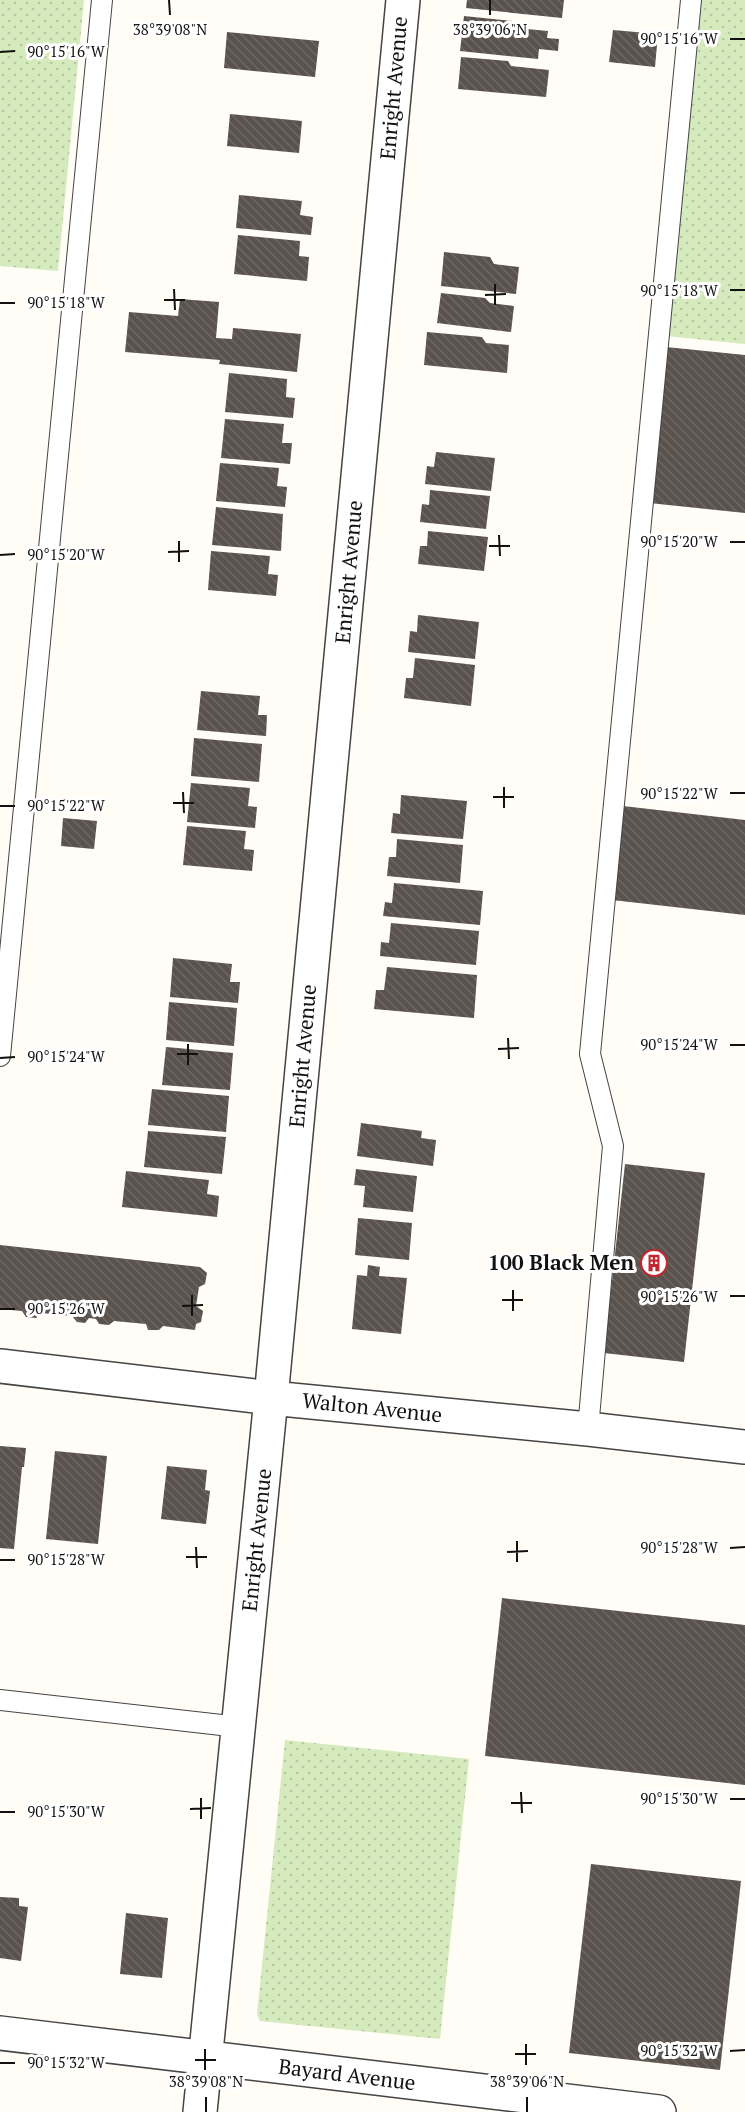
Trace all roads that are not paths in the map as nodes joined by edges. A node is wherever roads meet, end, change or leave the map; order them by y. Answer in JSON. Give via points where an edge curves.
{"nodes":[{"id":1,"x":102,"y":0,"type":"edge"},
{"id":2,"x":403,"y":0,"type":"edge"},
{"id":3,"x":691,"y":0,"type":"edge"},
{"id":4,"x":0,"y":1056,"type":"edge"},
{"id":5,"x":0,"y":1366,"type":"edge"},
{"id":6,"x":271,"y":1398,"type":"junction"},
{"id":7,"x":588,"y":1429,"type":"junction"},
{"id":8,"x":745,"y":1447,"type":"edge"},
{"id":9,"x":0,"y":1700,"type":"edge"},
{"id":10,"x":239,"y":1727,"type":"junction"},
{"id":11,"x":0,"y":2034,"type":"edge"},
{"id":12,"x":205,"y":2058,"type":"junction"},
{"id":13,"x":200,"y":2112,"type":"edge"},
{"id":14,"x":659,"y":2112,"type":"edge"}],
"edges":[{"from":1,"to":4,"type":"lane"},
{"from":2,"to":6,"type":"street","name":"Enright Avenue"},
{"from":3,"to":7,"type":"lane","via":[[590,1054],[613,1146]]},
{"from":5,"to":6,"type":"street","name":"Walton Avenue"},
{"from":6,"to":7,"type":"street","name":"Walton Avenue"},
{"from":6,"to":10,"type":"street","name":"Enright Avenue"},
{"from":7,"to":8,"type":"street","name":"Walton Avenue"},
{"from":9,"to":10,"type":"lane"},
{"from":10,"to":12,"type":"street","name":"Enright Avenue"},
{"from":11,"to":12,"type":"street","name":"Bayard Avenue"},
{"from":12,"to":13,"type":"street","name":"Enright Avenue"},
{"from":12,"to":14,"type":"street","name":"Bayard Avenue"}]}
